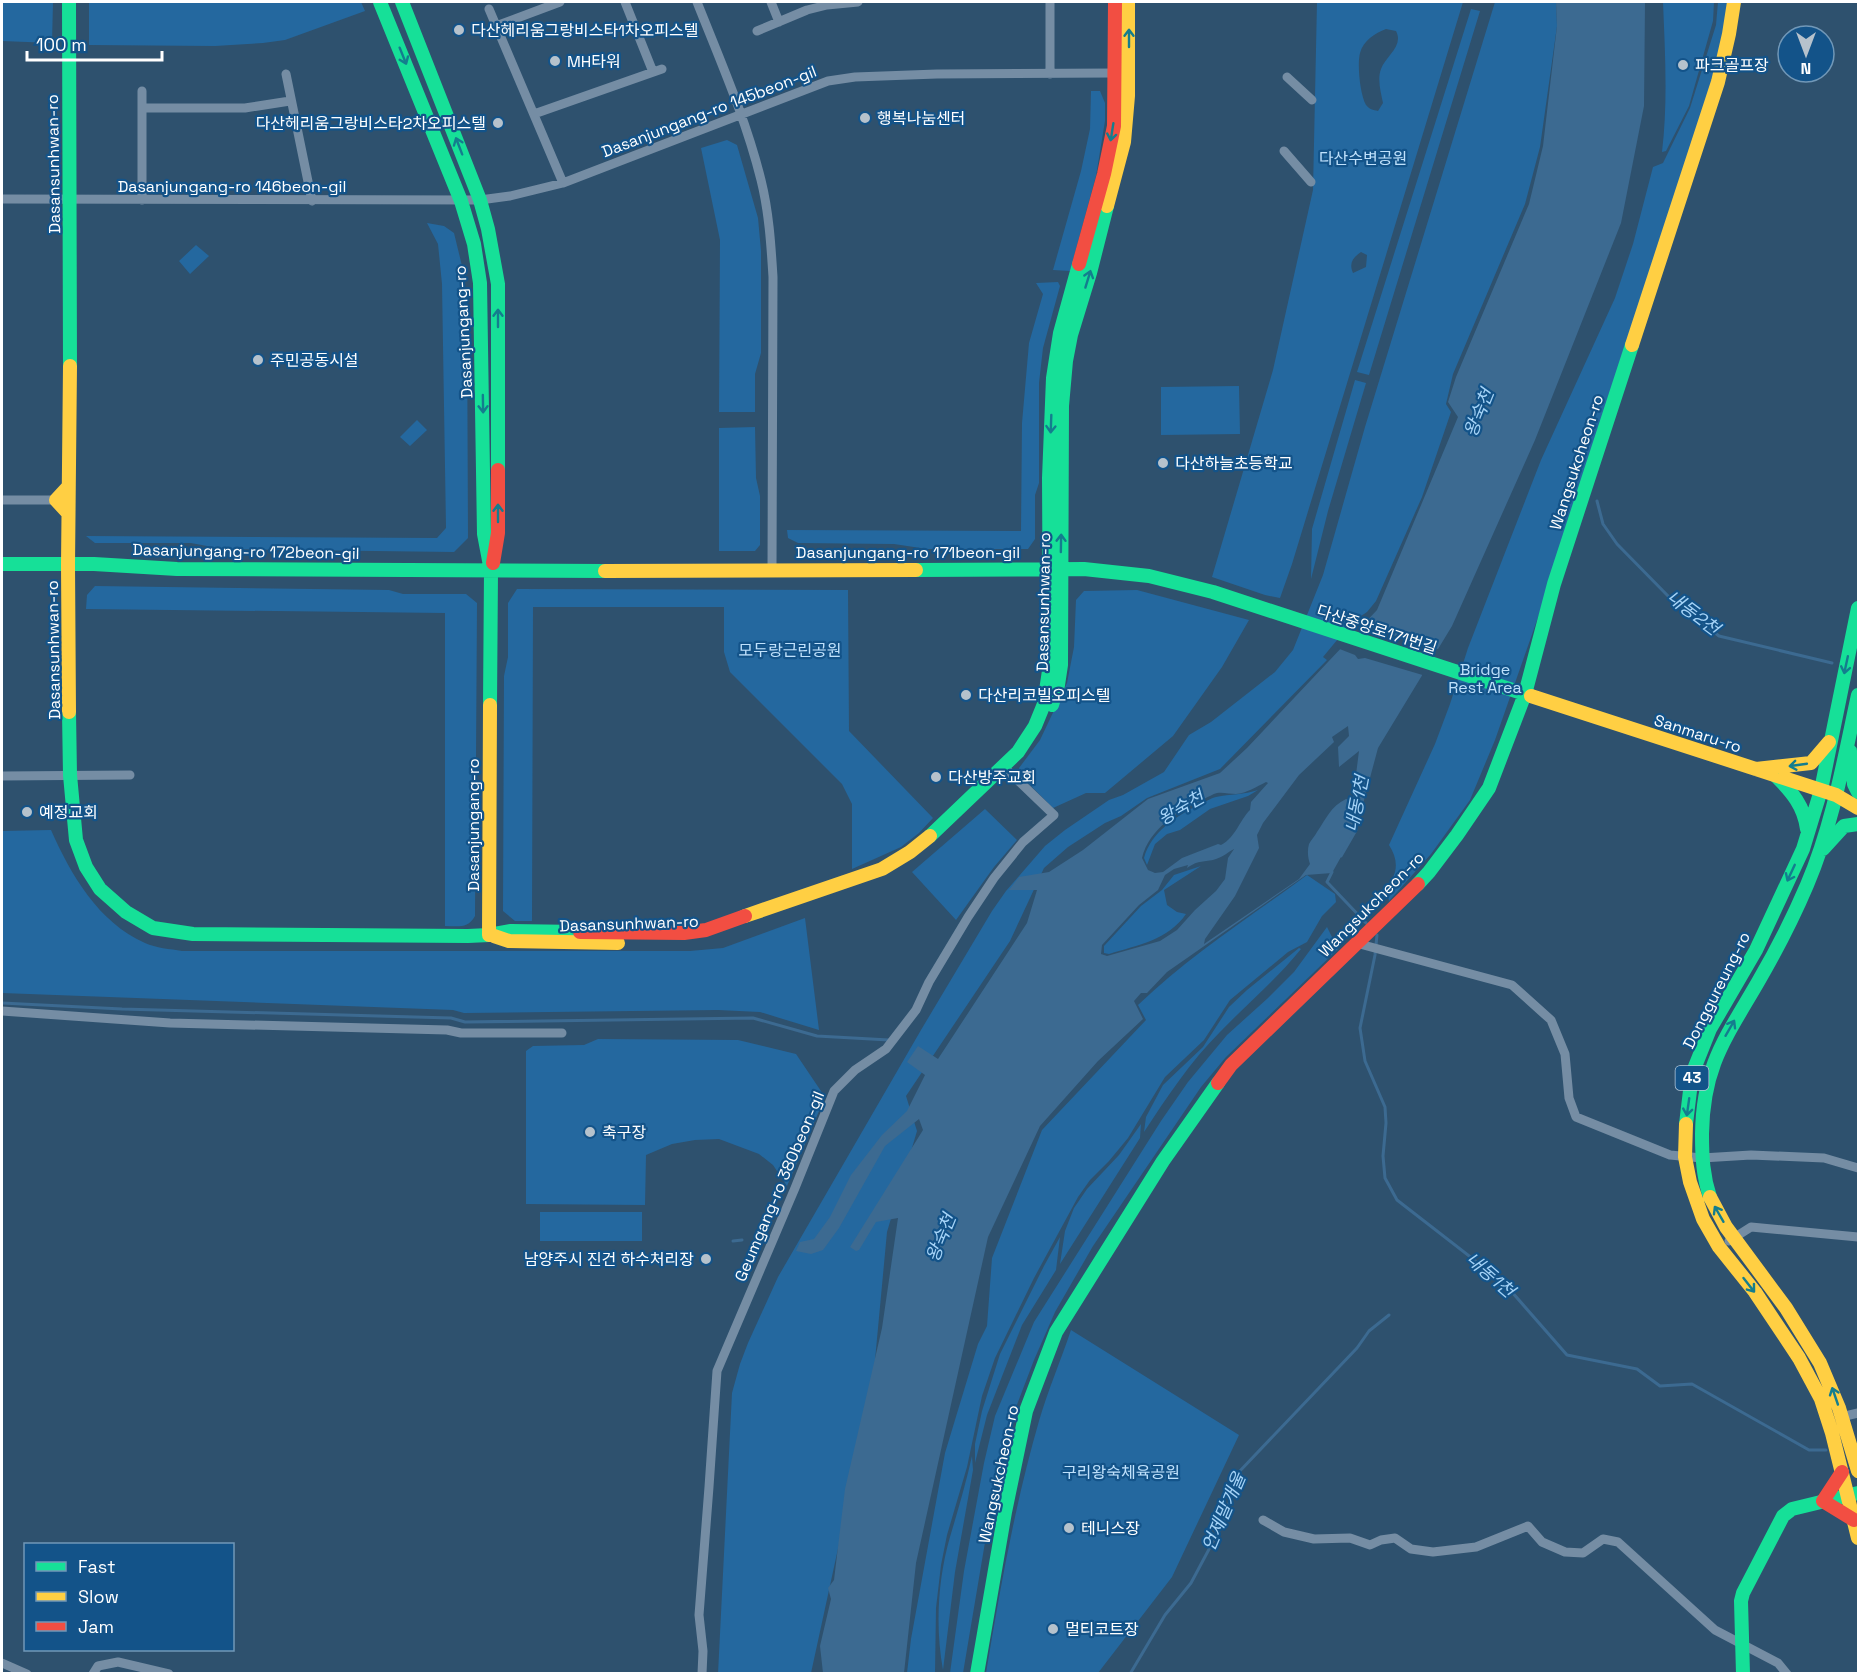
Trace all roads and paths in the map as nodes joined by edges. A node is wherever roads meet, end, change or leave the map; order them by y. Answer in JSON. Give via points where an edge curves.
{"nodes":[{"id":1,"x":69,"y":2,"type":"edge"},
{"id":2,"x":380,"y":2,"type":"edge"},
{"id":3,"x":402,"y":2,"type":"edge"},
{"id":4,"x":560,"y":2,"type":"edge"},
{"id":5,"x":626,"y":2,"type":"edge"},
{"id":6,"x":697,"y":2,"type":"edge"},
{"id":7,"x":771,"y":2,"type":"edge"},
{"id":8,"x":858,"y":2,"type":"edge"},
{"id":9,"x":1050,"y":2,"type":"edge"},
{"id":10,"x":1115,"y":2,"type":"edge"},
{"id":11,"x":1128,"y":2,"type":"edge"},
{"id":12,"x":1734,"y":2,"type":"edge"},
{"id":13,"x":489,"y":9,"type":"dead end"},
{"id":14,"x":779,"y":22,"type":"junction"},
{"id":15,"x":496,"y":26,"type":"junction"},
{"id":16,"x":757,"y":31,"type":"dead end"},
{"id":17,"x":1115,"y":73,"type":"junction"},
{"id":18,"x":286,"y":74,"type":"dead end"},
{"id":19,"x":1050,"y":74,"type":"junction"},
{"id":20,"x":1287,"y":76,"type":"dead end"},
{"id":21,"x":142,"y":91,"type":"dead end"},
{"id":22,"x":1312,"y":100,"type":"dead end"},
{"id":23,"x":290,"y":101,"type":"junction"},
{"id":24,"x":143,"y":108,"type":"junction"},
{"id":25,"x":741,"y":113,"type":"junction"},
{"id":26,"x":534,"y":114,"type":"junction"},
{"id":27,"x":1284,"y":151,"type":"dead end"},
{"id":28,"x":1311,"y":182,"type":"dead end"},
{"id":29,"x":563,"y":183,"type":"junction"},
{"id":30,"x":2,"y":200,"type":"edge"},
{"id":31,"x":70,"y":200,"type":"junction"},
{"id":32,"x":142,"y":200,"type":"junction"},
{"id":33,"x":480,"y":200,"type":"junction"},
{"id":34,"x":312,"y":201,"type":"junction"},
{"id":35,"x":461,"y":201,"type":"junction"},
{"id":36,"x":68,"y":487,"type":"junction"},
{"id":37,"x":2,"y":500,"type":"edge"},
{"id":38,"x":56,"y":500,"type":"junction"},
{"id":39,"x":68,"y":513,"type":"junction"},
{"id":40,"x":2,"y":564,"type":"edge"},
{"id":41,"x":68,"y":565,"type":"junction"},
{"id":42,"x":772,"y":568,"type":"junction"},
{"id":43,"x":1055,"y":569,"type":"junction"},
{"id":44,"x":491,"y":571,"type":"junction"},
{"id":45,"x":1254,"y":607,"type":"joint"},
{"id":46,"x":1858,"y":608,"type":"edge"},
{"id":47,"x":1520,"y":693,"type":"junction"},
{"id":48,"x":1858,"y":695,"type":"edge"},
{"id":49,"x":1849,"y":737,"type":"junction"},
{"id":50,"x":1831,"y":740,"type":"junction"},
{"id":51,"x":1006,"y":769,"type":"junction"},
{"id":52,"x":1756,"y":769,"type":"junction"},
{"id":53,"x":70,"y":775,"type":"junction"},
{"id":54,"x":130,"y":775,"type":"dead end"},
{"id":55,"x":2,"y":776,"type":"edge"},
{"id":56,"x":1776,"y":776,"type":"junction"},
{"id":57,"x":1821,"y":790,"type":"junction"},
{"id":58,"x":1858,"y":792,"type":"edge"},
{"id":59,"x":1836,"y":795,"type":"junction"},
{"id":60,"x":1858,"y":808,"type":"edge"},
{"id":61,"x":1858,"y":824,"type":"edge"},
{"id":62,"x":1807,"y":835,"type":"junction"},
{"id":63,"x":1819,"y":854,"type":"junction"},
{"id":64,"x":489,"y":935,"type":"junction"},
{"id":65,"x":1362,"y":944,"type":"junction"},
{"id":66,"x":2,"y":1011,"type":"edge"},
{"id":67,"x":562,"y":1033,"type":"dead end"},
{"id":68,"x":1685,"y":1157,"type":"junction"},
{"id":69,"x":1701,"y":1158,"type":"junction"},
{"id":70,"x":1858,"y":1168,"type":"edge"},
{"id":71,"x":1858,"y":1237,"type":"edge"},
{"id":72,"x":1733,"y":1239,"type":"junction"},
{"id":73,"x":1719,"y":1247,"type":"junction"},
{"id":74,"x":1858,"y":1413,"type":"edge"},
{"id":75,"x":1841,"y":1417,"type":"junction"},
{"id":76,"x":1858,"y":1471,"type":"edge"},
{"id":77,"x":1842,"y":1472,"type":"junction"},
{"id":78,"x":1853,"y":1494,"type":"edge"},
{"id":79,"x":1822,"y":1501,"type":"junction"},
{"id":80,"x":1263,"y":1520,"type":"dead end"},
{"id":81,"x":1854,"y":1520,"type":"junction"},
{"id":82,"x":1858,"y":1538,"type":"edge"},
{"id":83,"x":1744,"y":1645,"type":"junction"},
{"id":84,"x":2,"y":1663,"type":"edge"},
{"id":85,"x":27,"y":1674,"type":"edge"},
{"id":86,"x":93,"y":1674,"type":"edge"},
{"id":87,"x":169,"y":1674,"type":"edge"},
{"id":88,"x":702,"y":1674,"type":"edge"},
{"id":89,"x":978,"y":1674,"type":"edge"},
{"id":90,"x":1743,"y":1674,"type":"edge"},
{"id":91,"x":1787,"y":1674,"type":"edge"}],
"edges":[{"from":1,"to":31,"type":"street","name":"Dasansunhwan-ro"},
{"from":2,"to":35,"type":"street","name":"Dasanjungang-ro","one_way":true},
{"from":33,"to":3,"type":"street","name":"Dasanjungang-ro","one_way":true},
{"from":4,"to":15,"type":"street"},
{"from":5,"to":26,"type":"street","via":[[658,70]]},
{"from":6,"to":25,"type":"street","name":"Dasanjungang-ro 171beon-gil"},
{"from":7,"to":14,"type":"street"},
{"from":8,"to":14,"type":"street","via":[[807,10]]},
{"from":9,"to":19,"type":"street"},
{"from":10,"to":17,"type":"street","name":"Dasansunhwan-ro"},
{"from":43,"to":11,"type":"street","name":"Dasansunhwan-ro","one_way":true,"via":[[1066,361],[1124,142]]},
{"from":12,"to":47,"type":"street","name":"Wangsukcheon-ro","via":[[1718,82]]},
{"from":13,"to":15,"type":"street"},
{"from":14,"to":16,"type":"street"},
{"from":15,"to":26,"type":"street"},
{"from":17,"to":19,"type":"street","name":"Dasanjungang-ro 145beon-gil"},
{"from":17,"to":43,"type":"street","name":"Dasansunhwan-ro","one_way":true,"via":[[1109,151],[1056,353],[1050,426]]},
{"from":18,"to":23,"type":"street"},
{"from":19,"to":25,"type":"street","name":"Dasanjungang-ro 145beon-gil","via":[[855,77],[828,81]]},
{"from":20,"to":22,"type":"street"},
{"from":21,"to":24,"type":"street"},
{"from":23,"to":24,"type":"street","via":[[245,108]]},
{"from":23,"to":34,"type":"street"},
{"from":24,"to":32,"type":"street"},
{"from":25,"to":29,"type":"street","name":"Dasanjungang-ro 145beon-gil"},
{"from":25,"to":42,"type":"street","name":"Dasanjungang-ro 171beon-gil","via":[[762,181],[771,239]]},
{"from":26,"to":29,"type":"street"},
{"from":27,"to":28,"type":"street"},
{"from":29,"to":33,"type":"street","name":"Dasanjungang-ro 145beon-gil"},
{"from":30,"to":31,"type":"street","name":"Dasanjungang-ro 146beon-gil"},
{"from":31,"to":32,"type":"street","name":"Dasanjungang-ro 146beon-gil"},
{"from":31,"to":36,"type":"street","name":"Dasansunhwan-ro"},
{"from":32,"to":34,"type":"street","name":"Dasanjungang-ro 146beon-gil"},
{"from":33,"to":35,"type":"street","name":"Dasanjungang-ro 145beon-gil"},
{"from":44,"to":33,"type":"street","name":"Dasanjungang-ro","one_way":true,"via":[[498,533],[498,284]]},
{"from":34,"to":35,"type":"street","name":"Dasanjungang-ro 146beon-gil"},
{"from":35,"to":44,"type":"street","name":"Dasanjungang-ro","one_way":true,"via":[[480,283],[484,534]]},
{"from":36,"to":38,"type":"street"},
{"from":36,"to":39,"type":"street","name":"Dasansunhwan-ro"},
{"from":37,"to":38,"type":"street"},
{"from":38,"to":39,"type":"street"},
{"from":39,"to":41,"type":"street","name":"Dasansunhwan-ro"},
{"from":40,"to":41,"type":"street","name":"Dasanjungang-ro 172beon-gil"},
{"from":41,"to":44,"type":"street","name":"Dasanjungang-ro 172beon-gil"},
{"from":41,"to":53,"type":"street","name":"Dasansunhwan-ro"},
{"from":42,"to":43,"type":"street","name":"Dasanjungang-ro 171beon-gil"},
{"from":42,"to":44,"type":"street","name":"Dasanjungang-ro 171beon-gil"},
{"from":43,"to":45,"type":"street","name":"Dasanjungang-ro 171beon-gil","via":[[1149,576]]},
{"from":43,"to":51,"type":"street","name":"Dasansunhwan-ro","via":[[1047,692],[1036,725]]},
{"from":44,"to":64,"type":"street","name":"Dasanjungang-ro"},
{"from":45,"to":47,"type":"street","name":"다산중앙로171번길"},
{"from":46,"to":50,"type":"street","name":"Donggureung-ro","number":"43","one_way":true},
{"from":47,"to":52,"type":"street","name":"Sanmaru-ro"},
{"from":47,"to":65,"type":"street","name":"Wangsukcheon-ro","via":[[1489,788],[1429,872]]},
{"from":48,"to":49,"type":"street","name":"Donggureung-ro","number":"43"},
{"from":49,"to":58,"type":"street"},
{"from":49,"to":59,"type":"street","name":"Donggureung-ro","number":"43"},
{"from":50,"to":52,"type":"street","one_way":true,"via":[[1811,763]]},
{"from":50,"to":57,"type":"street","name":"Donggureung-ro","number":"43"},
{"from":51,"to":64,"type":"street","name":"Dasansunhwan-ro","via":[[944,835],[903,867],[855,888],[722,934],[619,943],[509,941]]},
{"from":51,"to":88,"type":"street","name":"Geumgang-ro 380beon-gil","via":[[1054,815],[1023,842],[994,878],[916,1010],[886,1049],[855,1070],[834,1091],[717,1371],[699,1615]]},
{"from":52,"to":56,"type":"street","name":"Sanmaru-ro"},
{"from":53,"to":54,"type":"street"},
{"from":53,"to":55,"type":"street"},
{"from":53,"to":64,"type":"street","name":"Dasansunhwan-ro","via":[[76,840],[86,867],[100,889],[117,905],[153,928],[193,934]]},
{"from":56,"to":57,"type":"street","name":"Sanmaru-ro"},
{"from":56,"to":62,"type":"street","via":[[1798,798],[1806,816]]},
{"from":57,"to":59,"type":"street","name":"Sanmaru-ro"},
{"from":57,"to":62,"type":"street","name":"Donggureung-ro","number":"43"},
{"from":59,"to":60,"type":"street","name":"Sanmaru-ro"},
{"from":59,"to":63,"type":"street","name":"Donggureung-ro","number":"43"},
{"from":61,"to":63,"type":"street","via":[[1844,826]]},
{"from":62,"to":68,"type":"street","name":"Donggureung-ro","number":"43","one_way":true,"via":[[1756,950],[1710,1029],[1692,1074]]},
{"from":69,"to":63,"type":"street","name":"Donggureung-ro","number":"43","one_way":true,"via":[[1702,1120],[1713,1061],[1794,914]]},
{"from":65,"to":68,"type":"street","via":[[1512,985],[1551,1020],[1565,1054],[1569,1098],[1576,1117],[1670,1155]]},
{"from":65,"to":89,"type":"street","name":"Wangsukcheon-ro","via":[[1231,1065],[1163,1161],[1056,1332],[1026,1411]]},
{"from":66,"to":67,"type":"street","via":[[170,1023]]},
{"from":68,"to":69,"type":"street"},
{"from":68,"to":73,"type":"street","name":"Donggureung-ro","number":"43","via":[[1703,1219]]},
{"from":69,"to":70,"type":"street","via":[[1824,1158]]},
{"from":72,"to":69,"type":"street","name":"Donggureung-ro","number":"43","one_way":true,"via":[[1712,1203]]},
{"from":71,"to":72,"type":"street","via":[[1751,1227]]},
{"from":72,"to":73,"type":"street"},
{"from":75,"to":72,"type":"street","name":"Donggureung-ro","number":"43","one_way":true,"via":[[1828,1377],[1813,1350],[1778,1296]]},
{"from":73,"to":77,"type":"street","name":"Donggureung-ro","number":"43","one_way":true,"via":[[1755,1292],[1810,1378],[1821,1399]]},
{"from":74,"to":75,"type":"street"},
{"from":75,"to":76,"type":"street","name":"Donggureung-ro","number":"43"},
{"from":77,"to":78,"type":"street","name":"Donggureung-ro","number":"43"},
{"from":77,"to":79,"type":"street"},
{"from":78,"to":79,"type":"street"},
{"from":78,"to":81,"type":"street","name":"Donggureung-ro","number":"43"},
{"from":79,"to":81,"type":"street"},
{"from":79,"to":83,"type":"street","via":[[1792,1509],[1783,1516],[1743,1593]]},
{"from":80,"to":83,"type":"street","via":[[1284,1532],[1314,1539],[1350,1538],[1370,1545],[1395,1538],[1411,1549],[1432,1552],[1476,1548],[1528,1526],[1542,1542],[1565,1552],[1583,1553],[1603,1539],[1618,1542],[1715,1630]]},
{"from":81,"to":82,"type":"street","name":"Donggureung-ro","number":"43"},
{"from":83,"to":90,"type":"street"},
{"from":83,"to":91,"type":"street","via":[[1778,1663]]},
{"from":84,"to":85,"type":"street"},
{"from":86,"to":87,"type":"street","via":[[98,1666],[118,1662]]}]}
